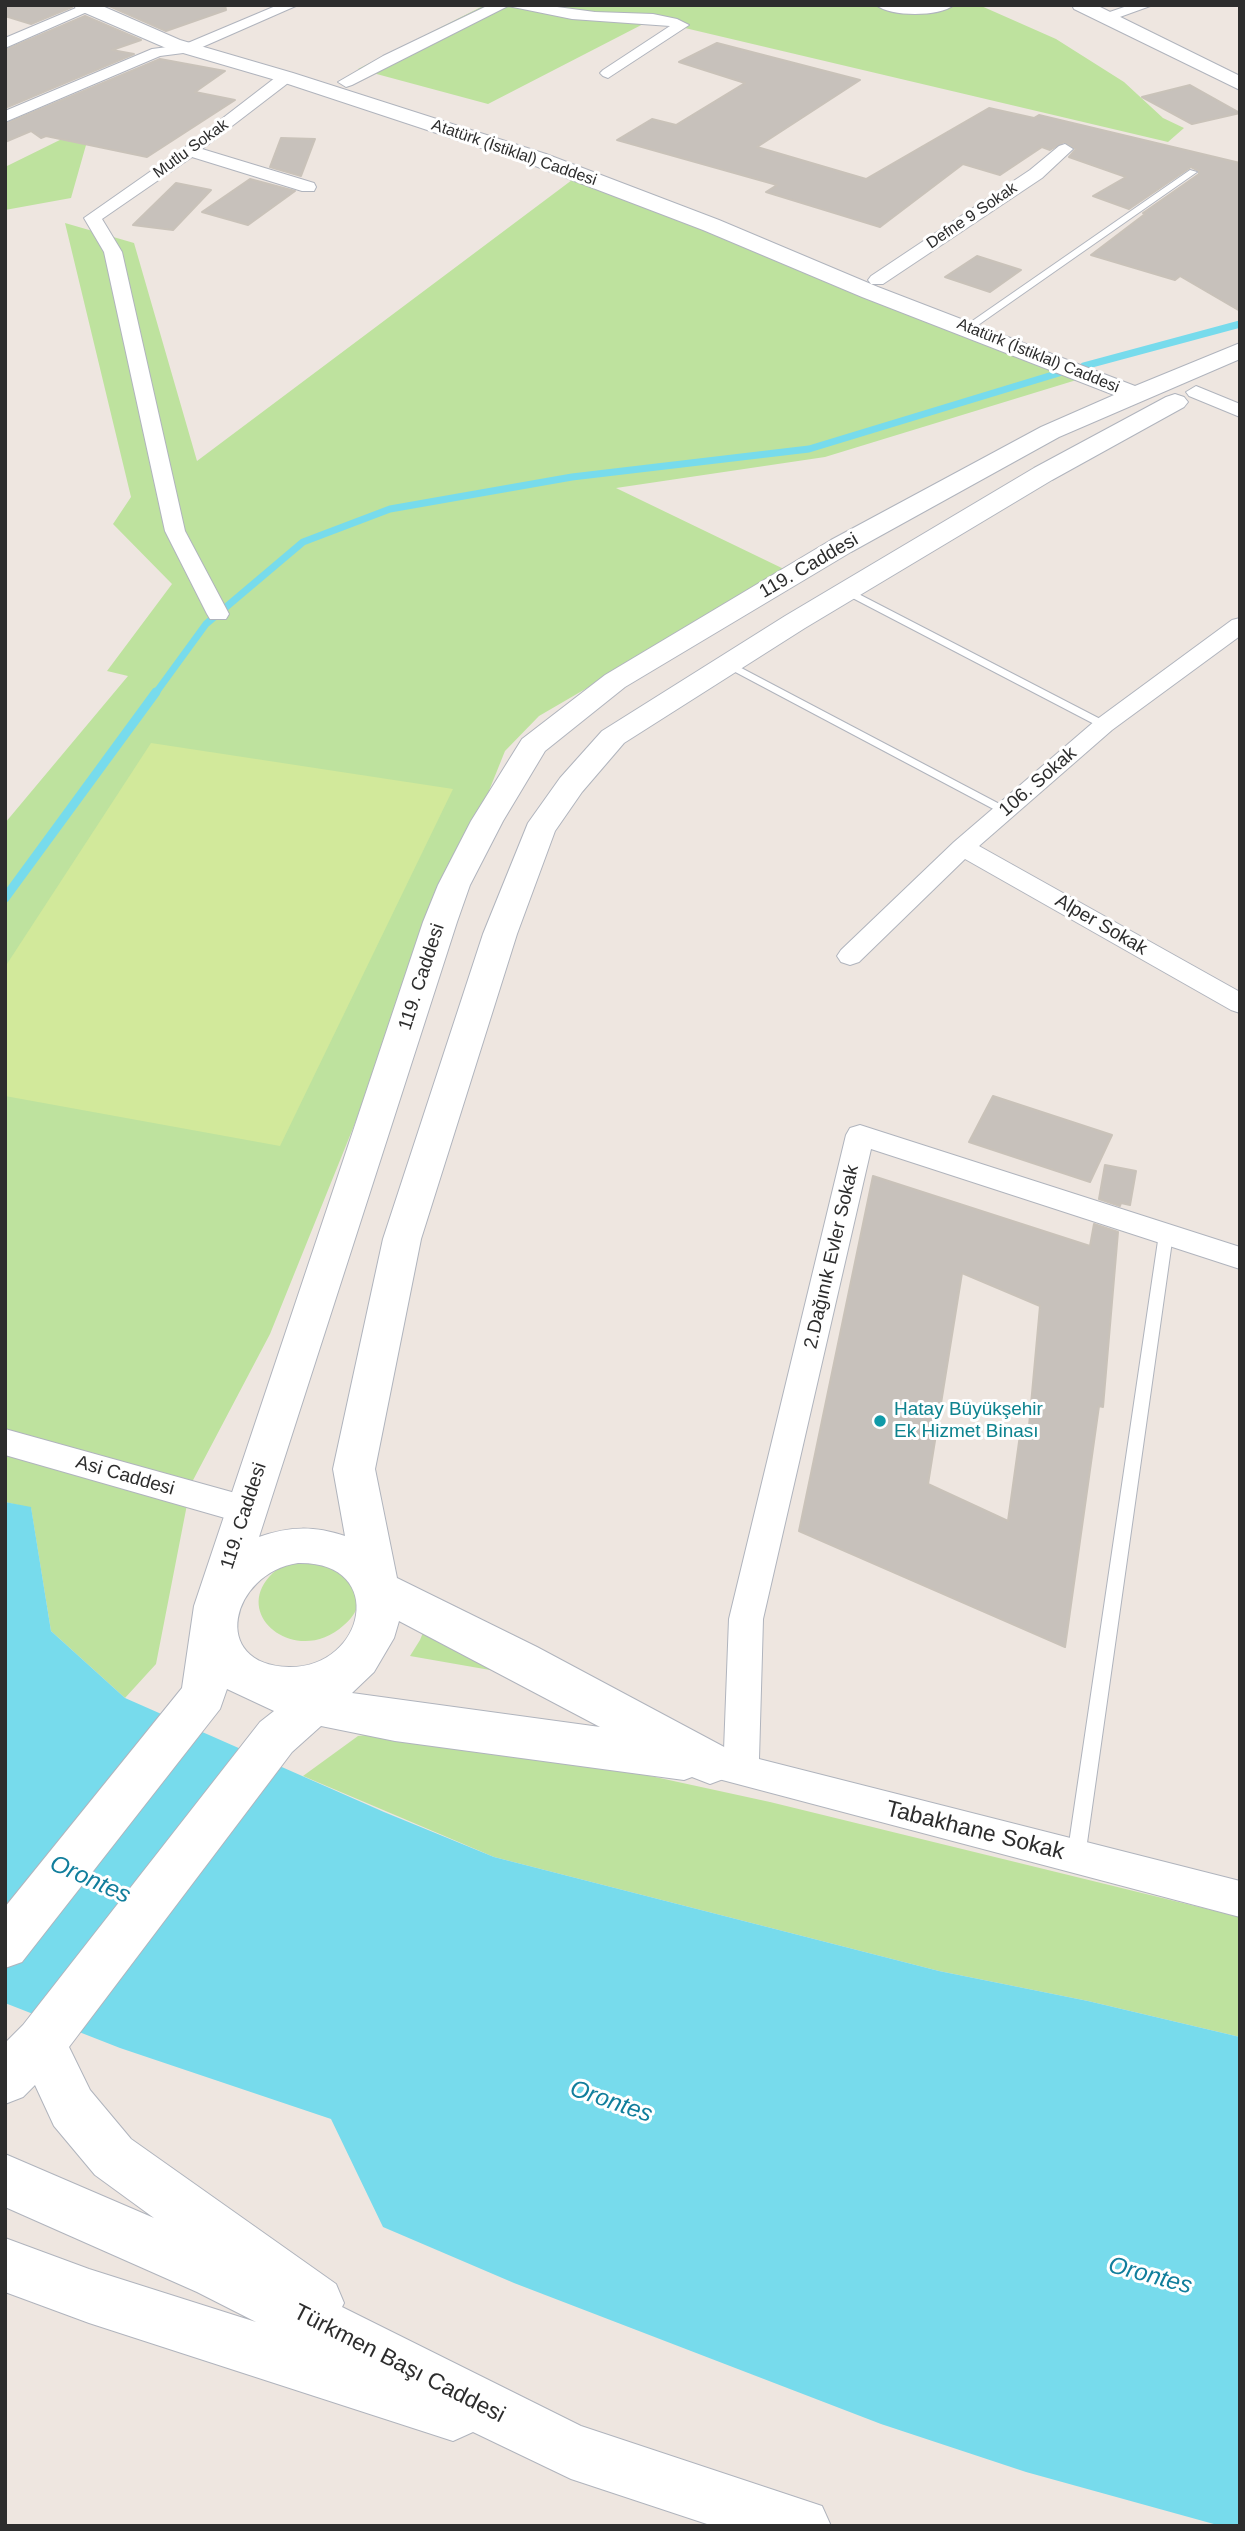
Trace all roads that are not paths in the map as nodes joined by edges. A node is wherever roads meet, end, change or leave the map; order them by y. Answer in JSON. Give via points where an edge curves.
{"nodes":[{"id":1,"x":257,"y":5,"type":"edge"},
{"id":2,"x":291,"y":5,"type":"edge"},
{"id":3,"x":501,"y":5,"type":"edge"},
{"id":4,"x":514,"y":5,"type":"edge"},
{"id":5,"x":883,"y":5,"type":"edge"},
{"id":6,"x":947,"y":5,"type":"edge"},
{"id":7,"x":1081,"y":5,"type":"edge"},
{"id":8,"x":1146,"y":5,"type":"edge"},
{"id":9,"x":94,"y":6,"type":"edge"},
{"id":10,"x":1106,"y":18,"type":"junction"},
{"id":11,"x":218,"y":27,"type":"junction"},
{"id":12,"x":186,"y":33,"type":"junction"},
{"id":13,"x":5,"y":44,"type":"edge"},
{"id":14,"x":159,"y":45,"type":"junction"},
{"id":15,"x":608,"y":73,"type":"dead end"},
{"id":16,"x":286,"y":77,"type":"junction"},
{"id":17,"x":346,"y":82,"type":"junction"},
{"id":18,"x":1240,"y":84,"type":"edge"},
{"id":19,"x":5,"y":117,"type":"edge"},
{"id":20,"x":1065,"y":149,"type":"dead end"},
{"id":21,"x":190,"y":151,"type":"junction"},
{"id":22,"x":1193,"y":172,"type":"dead end"},
{"id":23,"x":308,"y":187,"type":"dead end"},
{"id":24,"x":877,"y":280,"type":"junction"},
{"id":25,"x":940,"y":318,"type":"junction"},
{"id":26,"x":968,"y":328,"type":"junction"},
{"id":27,"x":1240,"y":350,"type":"edge"},
{"id":28,"x":1240,"y":379,"type":"edge"},
{"id":29,"x":1196,"y":392,"type":"junction"},
{"id":30,"x":1136,"y":395,"type":"junction"},
{"id":31,"x":1240,"y":411,"type":"edge"},
{"id":32,"x":847,"y":591,"type":"junction"},
{"id":33,"x":218,"y":614,"type":"dead end"},
{"id":34,"x":1240,"y":625,"type":"edge"},
{"id":35,"x":728,"y":664,"type":"junction"},
{"id":36,"x":1104,"y":725,"type":"junction"},
{"id":37,"x":1005,"y":811,"type":"junction"},
{"id":38,"x":963,"y":846,"type":"junction"},
{"id":39,"x":850,"y":956,"type":"dead end"},
{"id":40,"x":1240,"y":1004,"type":"edge"},
{"id":41,"x":1166,"y":1234,"type":"junction"},
{"id":42,"x":1240,"y":1258,"type":"edge"},
{"id":43,"x":5,"y":1442,"type":"edge"},
{"id":44,"x":246,"y":1510,"type":"junction"},
{"id":45,"x":377,"y":1589,"type":"junction"},
{"id":46,"x":216,"y":1606,"type":"junction"},
{"id":47,"x":362,"y":1657,"type":"junction"},
{"id":48,"x":259,"y":1684,"type":"junction"},
{"id":49,"x":317,"y":1704,"type":"junction"},
{"id":50,"x":725,"y":1767,"type":"junction"},
{"id":51,"x":1076,"y":1857,"type":"junction"},
{"id":52,"x":1240,"y":1899,"type":"edge"},
{"id":53,"x":5,"y":1945,"type":"edge"},
{"id":54,"x":41,"y":2043,"type":"junction"},
{"id":55,"x":5,"y":2079,"type":"edge"},
{"id":56,"x":5,"y":2180,"type":"edge"},
{"id":57,"x":5,"y":2265,"type":"edge"},
{"id":58,"x":410,"y":2370,"type":"junction"},
{"id":59,"x":571,"y":2451,"type":"junction"},
{"id":60,"x":802,"y":2526,"type":"edge"}],
"edges":[{"from":1,"to":11,"type":"street"},
{"from":2,"to":11,"type":"street"},
{"from":3,"to":17,"type":"street"},
{"from":4,"to":15,"type":"street","via":[[583,15],[663,18],[682,25]]},
{"from":5,"to":6,"type":"street","via":[[924,11]]},
{"from":7,"to":10,"type":"street"},
{"from":8,"to":10,"type":"street"},
{"from":9,"to":12,"type":"street","name":"Atatürk (İstiklal) Caddesi"},
{"from":9,"to":13,"type":"street"},
{"from":9,"to":14,"type":"street","name":"Atatürk (İstiklal) Caddesi"},
{"from":10,"to":18,"type":"street"},
{"from":11,"to":12,"type":"street","name":"Atatürk (İstiklal) Caddesi"},
{"from":11,"to":17,"type":"street","name":"Atatürk (İstiklal) Caddesi"},
{"from":12,"to":14,"type":"street","name":"Atatürk (İstiklal) Caddesi"},
{"from":12,"to":16,"type":"street","name":"Atatürk (İstiklal) Caddesi"},
{"from":14,"to":19,"type":"street"},
{"from":16,"to":21,"type":"street","name":"Mutlu Sokak"},
{"from":16,"to":25,"type":"street","name":"Atatürk (İstiklal) Caddesi","via":[[538,159]]},
{"from":17,"to":24,"type":"street","name":"Atatürk (İstiklal) Caddesi","via":[[637,182]]},
{"from":20,"to":24,"type":"street","name":"Defne 9 Sokak","via":[[1036,174]]},
{"from":21,"to":23,"type":"street"},
{"from":21,"to":33,"type":"street","name":"Mutlu Sokak","via":[[93,218],[113,252],[175,531]]},
{"from":22,"to":26,"type":"lane"},
{"from":24,"to":25,"type":"street","name":"Atatürk (İstiklal) Caddesi"},
{"from":25,"to":26,"type":"street","name":"Atatürk (İstiklal) Caddesi"},
{"from":26,"to":30,"type":"street","name":"Atatürk (İstiklal) Caddesi"},
{"from":27,"to":30,"type":"street","name":"119. Caddesi"},
{"from":28,"to":29,"type":"street","name":"119. Caddesi"},
{"from":29,"to":31,"type":"street"},
{"from":29,"to":32,"type":"street","name":"119. Caddesi","via":[[1043,474]]},
{"from":30,"to":44,"type":"street","name":"119. Caddesi","via":[[1050,432],[841,546],[615,681],[533,745],[487,821],[440,922]]},
{"from":32,"to":35,"type":"street","name":"119. Caddesi"},
{"from":32,"to":36,"type":"lane"},
{"from":34,"to":36,"type":"street","name":"106. Sokak"},
{"from":35,"to":37,"type":"lane"},
{"from":35,"to":45,"type":"street","name":"119. Caddesi","via":[[613,737],[539,830],[402,1239],[354,1469]]},
{"from":36,"to":37,"type":"street","name":"106. Sokak"},
{"from":37,"to":38,"type":"street","name":"106. Sokak"},
{"from":38,"to":39,"type":"street","name":"106. Sokak"},
{"from":38,"to":40,"type":"street","name":"Alper Sokak"},
{"from":41,"to":42,"type":"street","name":"2.Dağınık Evler Sokak"},
{"from":41,"to":50,"type":"street","name":"2.Dağınık Evler Sokak","via":[[860,1135],[746,1619]]},
{"from":41,"to":51,"type":"lane"},
{"from":43,"to":44,"type":"street","name":"Asi Caddesi"},
{"from":44,"to":46,"type":"street","name":"119. Caddesi"},
{"from":45,"to":46,"type":"street","via":[[365,1569],[346,1554],[322,1546],[295,1545],[244,1565],[226,1584]]},
{"from":45,"to":47,"type":"street","via":[[381,1611],[376,1635]]},
{"from":45,"to":50,"type":"street"},
{"from":46,"to":48,"type":"street","via":[[214,1630],[221,1653],[237,1671]]},
{"from":46,"to":53,"type":"street","name":"119. Caddesi","via":[[204,1695]]},
{"from":47,"to":48,"type":"street","via":[[340,1674],[314,1685],[286,1688]]},
{"from":47,"to":49,"type":"street"},
{"from":48,"to":49,"type":"street"},
{"from":49,"to":50,"type":"street","via":[[409,1722]]},
{"from":49,"to":54,"type":"street","via":[[276,1737]]},
{"from":50,"to":51,"type":"street","name":"Tabakhane Sokak"},
{"from":51,"to":52,"type":"street","name":"Tabakhane Sokak"},
{"from":54,"to":55,"type":"street"},
{"from":54,"to":58,"type":"street","via":[[72,2108],[113,2157]]},
{"from":56,"to":58,"type":"street","name":"Türkmen Başı Caddesi","via":[[216,2273]]},
{"from":57,"to":59,"type":"street"},
{"from":58,"to":59,"type":"street","name":"Türkmen Başı Caddesi"},
{"from":59,"to":60,"type":"street","name":"Türkmen Başı Caddesi"}]}
